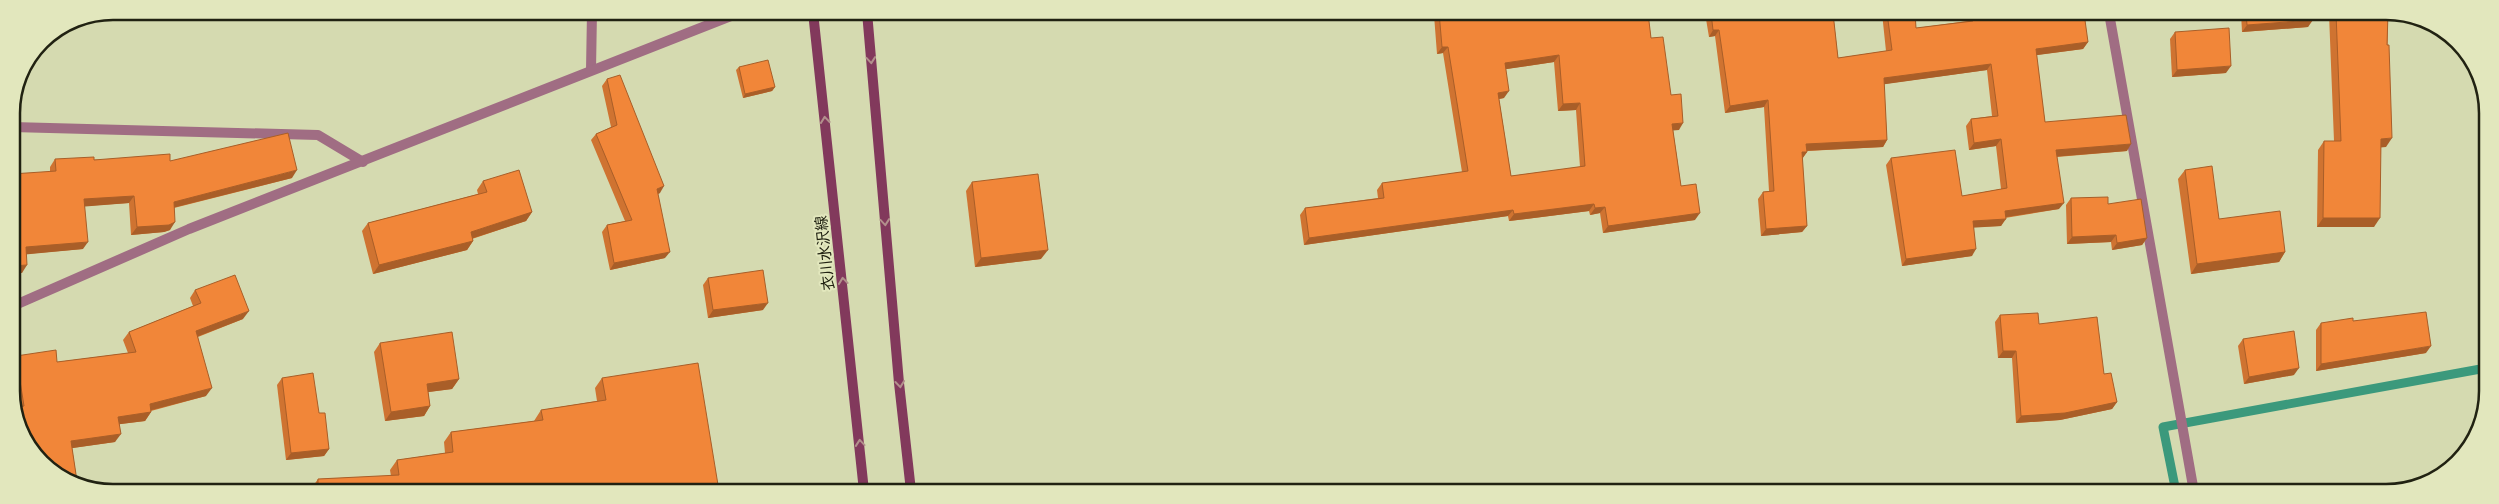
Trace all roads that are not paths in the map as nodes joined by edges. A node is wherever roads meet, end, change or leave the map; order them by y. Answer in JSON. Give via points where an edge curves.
{"nodes":[{"id":1,"x":592,"y":20,"type":"edge"},
{"id":2,"x":720,"y":20,"type":"edge"},
{"id":3,"x":814,"y":20,"type":"edge"},
{"id":4,"x":868,"y":20,"type":"edge"},
{"id":5,"x":2110,"y":20,"type":"edge"},
{"id":6,"x":591,"y":70,"type":"junction"},
{"id":7,"x":20,"y":127,"type":"edge"},
{"id":8,"x":363,"y":162,"type":"junction"},
{"id":9,"x":20,"y":303,"type":"edge"},
{"id":10,"x":863,"y":484,"type":"edge"},
{"id":11,"x":910,"y":484,"type":"edge"},
{"id":12,"x":2193,"y":484,"type":"edge"}],
"edges":[{"from":1,"to":6,"type":"street"},
{"from":2,"to":6,"type":"street"},
{"from":10,"to":3,"type":"main road","name":"衣川水沢線","one_way":true},
{"from":4,"to":11,"type":"main road","one_way":true},
{"from":5,"to":12,"type":"street"},
{"from":6,"to":8,"type":"street"},
{"from":7,"to":8,"type":"street","via":[[318,135]]},
{"from":8,"to":9,"type":"street","via":[[189,230]]}]}
